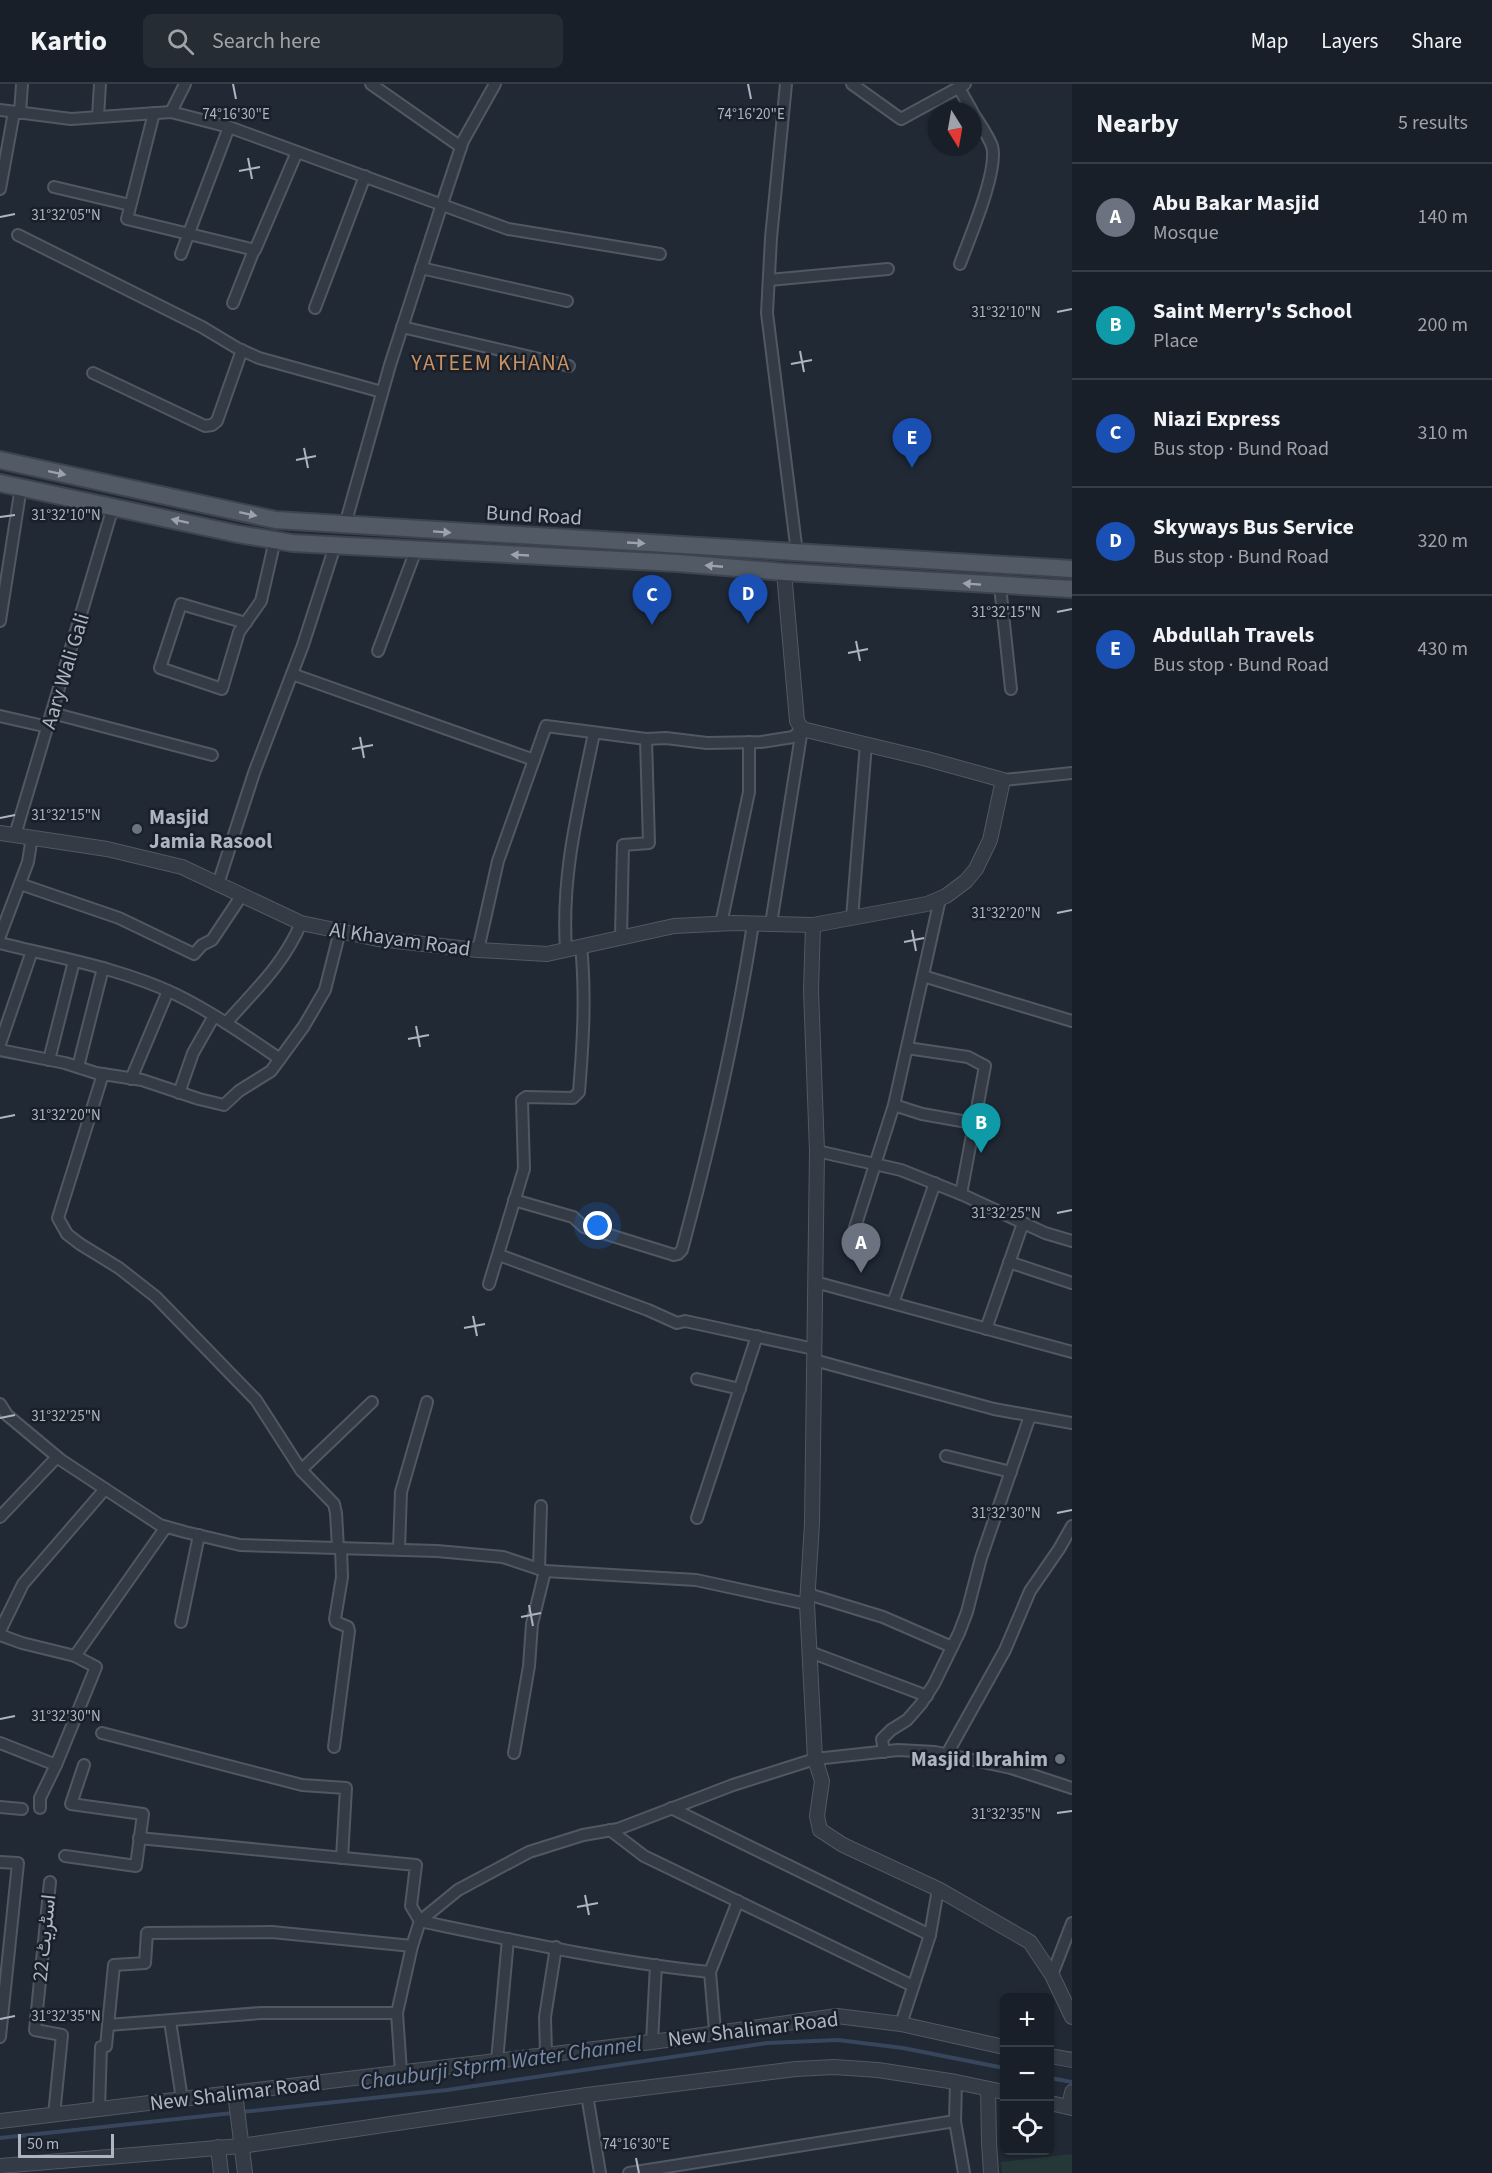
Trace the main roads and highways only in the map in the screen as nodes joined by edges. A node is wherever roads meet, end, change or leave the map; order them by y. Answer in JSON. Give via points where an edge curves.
{"nodes":[{"id":1,"x":0,"y":460,"type":"edge"},
{"id":2,"x":0,"y":483,"type":"edge"},
{"id":3,"x":1072,"y":569,"type":"edge"},
{"id":4,"x":1072,"y":590,"type":"edge"}],
"edges":[{"from":1,"to":3,"type":"main road","name":"Bund Road","one_way":true,"via":[[276,520]]},
{"from":4,"to":2,"type":"main road","name":"Bund Road","one_way":true,"via":[[677,563],[335,546],[276,540]]}]}
